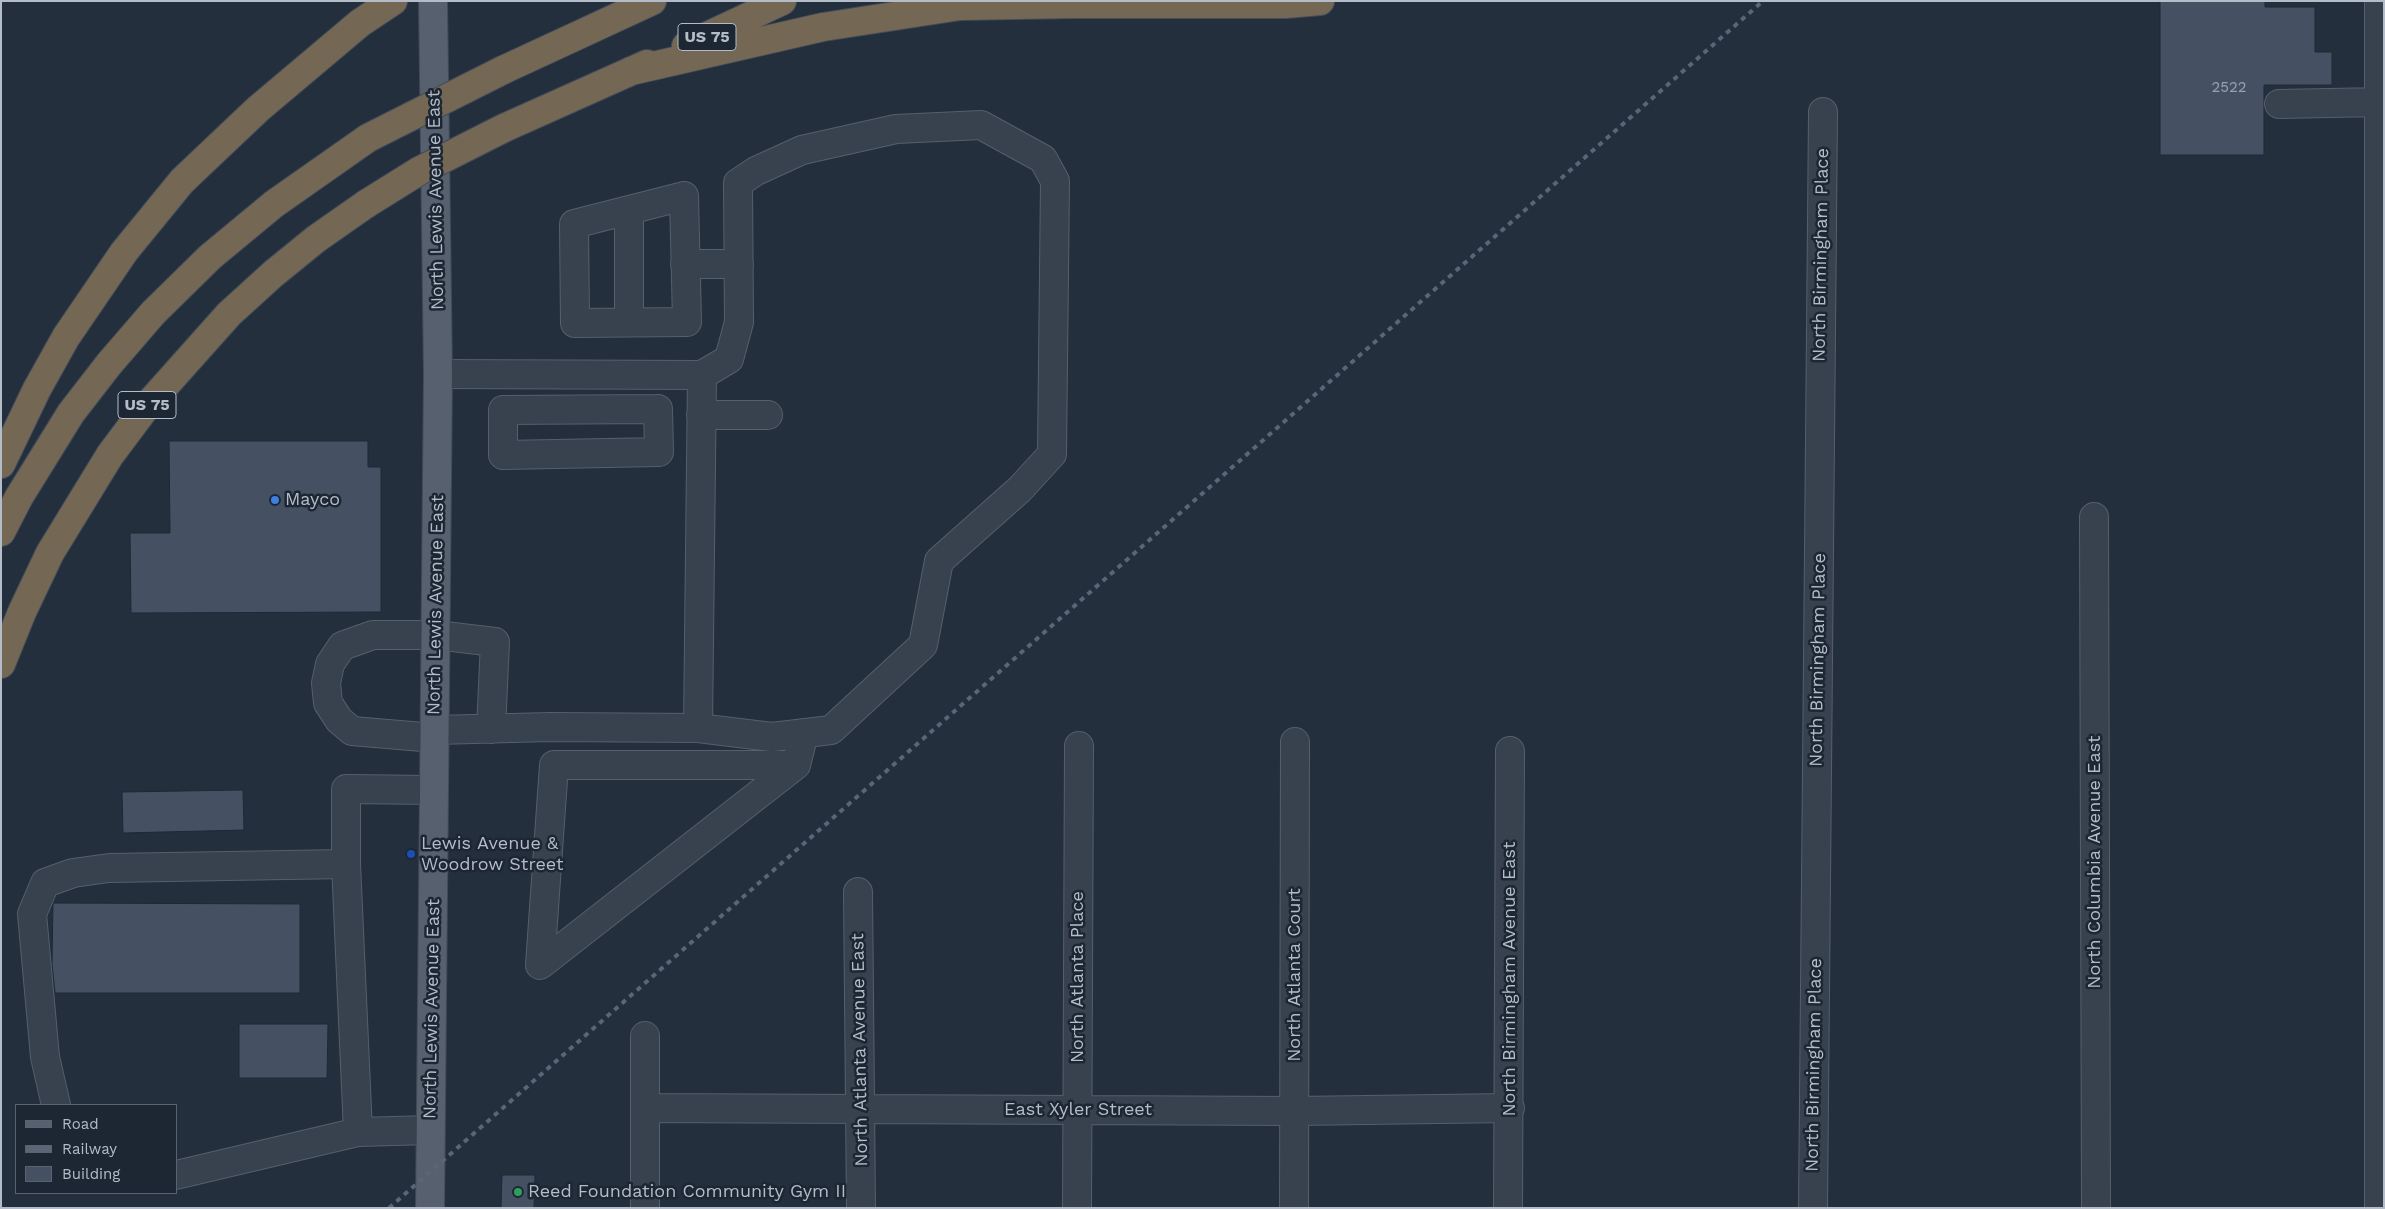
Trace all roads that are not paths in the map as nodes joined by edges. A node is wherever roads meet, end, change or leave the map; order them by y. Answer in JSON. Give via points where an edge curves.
{"nodes":[{"id":1,"x":393,"y":1,"type":"edge"},
{"id":2,"x":433,"y":1,"type":"edge"},
{"id":3,"x":652,"y":1,"type":"edge"},
{"id":4,"x":782,"y":1,"type":"edge"},
{"id":5,"x":1320,"y":1,"type":"edge"},
{"id":6,"x":2379,"y":1,"type":"edge"},
{"id":7,"x":631,"y":71,"type":"junction"},
{"id":8,"x":2379,"y":102,"type":"junction"},
{"id":9,"x":2279,"y":104,"type":"dead end"},
{"id":10,"x":1823,"y":112,"type":"dead end"},
{"id":11,"x":629,"y":210,"type":"junction"},
{"id":12,"x":685,"y":264,"type":"junction"},
{"id":13,"x":739,"y":264,"type":"junction"},
{"id":14,"x":629,"y":322,"type":"junction"},
{"id":15,"x":438,"y":374,"type":"junction"},
{"id":16,"x":702,"y":375,"type":"junction"},
{"id":17,"x":768,"y":415,"type":"dead end"},
{"id":18,"x":701,"y":424,"type":"junction"},
{"id":19,"x":659,"y":435,"type":"junction"},
{"id":20,"x":1,"y":464,"type":"edge"},
{"id":21,"x":2094,"y":517,"type":"dead end"},
{"id":22,"x":1,"y":532,"type":"edge"},
{"id":23,"x":436,"y":635,"type":"junction"},
{"id":24,"x":1,"y":664,"type":"edge"},
{"id":25,"x":490,"y":728,"type":"junction"},
{"id":26,"x":698,"y":728,"type":"junction"},
{"id":27,"x":804,"y":733,"type":"junction"},
{"id":28,"x":435,"y":734,"type":"junction"},
{"id":29,"x":1294,"y":742,"type":"dead end"},
{"id":30,"x":1079,"y":746,"type":"dead end"},
{"id":31,"x":1510,"y":751,"type":"dead end"},
{"id":32,"x":796,"y":765,"type":"junction"},
{"id":33,"x":434,"y":790,"type":"junction"},
{"id":34,"x":346,"y":864,"type":"junction"},
{"id":35,"x":858,"y":892,"type":"dead end"},
{"id":36,"x":645,"y":1036,"type":"dead end"},
{"id":37,"x":56,"y":1104,"type":"edge"},
{"id":38,"x":646,"y":1108,"type":"junction"},
{"id":39,"x":1510,"y":1108,"type":"junction"},
{"id":40,"x":861,"y":1109,"type":"junction"},
{"id":41,"x":1077,"y":1110,"type":"junction"},
{"id":42,"x":1294,"y":1111,"type":"junction"},
{"id":43,"x":430,"y":1130,"type":"junction"},
{"id":44,"x":358,"y":1132,"type":"junction"},
{"id":45,"x":178,"y":1175,"type":"edge"},
{"id":46,"x":430,"y":1208,"type":"edge"},
{"id":47,"x":645,"y":1208,"type":"edge"},
{"id":48,"x":861,"y":1208,"type":"edge"},
{"id":49,"x":1077,"y":1208,"type":"edge"},
{"id":50,"x":1294,"y":1208,"type":"edge"},
{"id":51,"x":1508,"y":1208,"type":"edge"},
{"id":52,"x":1813,"y":1208,"type":"edge"},
{"id":53,"x":2096,"y":1208,"type":"edge"},
{"id":54,"x":2380,"y":1208,"type":"edge"}],
"edges":[{"from":1,"to":20,"type":"highway","via":[[360,23],[258,109],[182,181],[124,252],[71,330],[37,389]]},
{"from":2,"to":15,"type":"main road","name":"North Lewis Avenue East"},
{"from":3,"to":22,"type":"highway","number":"US 75","bridge":true,"via":[[503,70],[368,138],[274,204],[210,257],[153,313],[109,364],[72,413]]},
{"from":4,"to":7,"type":"highway","number":"US 75"},
{"from":5,"to":7,"type":"highway","via":[[1286,4],[960,6],[822,27]]},
{"from":6,"to":8,"type":"street"},
{"from":7,"to":24,"type":"highway","number":"US 75","bridge":true,"via":[[504,128],[419,171],[316,239],[236,308],[146,407],[105,462],[50,553]]},
{"from":8,"to":9,"type":"street"},
{"from":8,"to":54,"type":"street"},
{"from":10,"to":52,"type":"street","name":"North Birmingham Place"},
{"from":11,"to":12,"type":"street","via":[[684,196]]},
{"from":11,"to":14,"type":"street"},
{"from":11,"to":14,"type":"street","via":[[574,224],[575,323]]},
{"from":12,"to":13,"type":"street"},
{"from":12,"to":14,"type":"street","via":[[687,322]]},
{"from":13,"to":16,"type":"street","via":[[739,322],[729,359]]},
{"from":13,"to":27,"type":"street","via":[[738,183],[802,150],[896,129],[981,125],[1043,159],[1055,181],[1052,454],[1020,489],[939,560],[923,646],[831,730]]},
{"from":15,"to":16,"type":"street"},
{"from":15,"to":23,"type":"main road","name":"North Lewis Avenue East"},
{"from":16,"to":18,"type":"street"},
{"from":17,"to":18,"type":"street"},
{"from":18,"to":19,"type":"street"},
{"from":18,"to":26,"type":"street"},
{"from":19,"to":19,"type":"street","via":[[658,409],[503,410],[503,455],[659,452]]},
{"from":21,"to":53,"type":"street","name":"North Columbia Avenue East"},
{"from":23,"to":25,"type":"street","via":[[495,642]]},
{"from":23,"to":28,"type":"main road","name":"North Lewis Avenue East"},
{"from":23,"to":28,"type":"street","via":[[373,635],[342,646],[330,664],[326,683],[328,703],[339,720],[352,731]]},
{"from":25,"to":26,"type":"street"},
{"from":25,"to":28,"type":"street"},
{"from":26,"to":27,"type":"street","via":[[772,737]]},
{"from":27,"to":32,"type":"street"},
{"from":28,"to":33,"type":"main road","name":"North Lewis Avenue East"},
{"from":29,"to":42,"type":"street","name":"North Atlanta Court"},
{"from":30,"to":41,"type":"street","name":"North Atlanta Place"},
{"from":31,"to":39,"type":"street","name":"North Birmingham Avenue East"},
{"from":32,"to":32,"type":"street","via":[[556,952],[540,964],[554,765]]},
{"from":33,"to":34,"type":"street","via":[[346,789]]},
{"from":33,"to":43,"type":"main road","name":"North Lewis Avenue East"},
{"from":34,"to":37,"type":"street","via":[[109,868],[73,873],[45,883],[32,914],[44,1057]]},
{"from":34,"to":44,"type":"street"},
{"from":35,"to":40,"type":"street","name":"North Atlanta Avenue East"},
{"from":36,"to":38,"type":"street"},
{"from":38,"to":40,"type":"street","name":"East Xyler Street"},
{"from":38,"to":47,"type":"street"},
{"from":39,"to":42,"type":"street","name":"East Xyler Street"},
{"from":39,"to":51,"type":"street","name":"North Birmingham Avenue East"},
{"from":40,"to":41,"type":"street","name":"East Xyler Street"},
{"from":40,"to":48,"type":"street","name":"North Atlanta Avenue East"},
{"from":41,"to":42,"type":"street","name":"East Xyler Street"},
{"from":41,"to":49,"type":"street","name":"North Atlanta Place"},
{"from":42,"to":50,"type":"street","name":"North Atlanta Court"},
{"from":43,"to":44,"type":"street"},
{"from":43,"to":46,"type":"main road","name":"North Lewis Avenue East"},
{"from":44,"to":45,"type":"street"}]}
